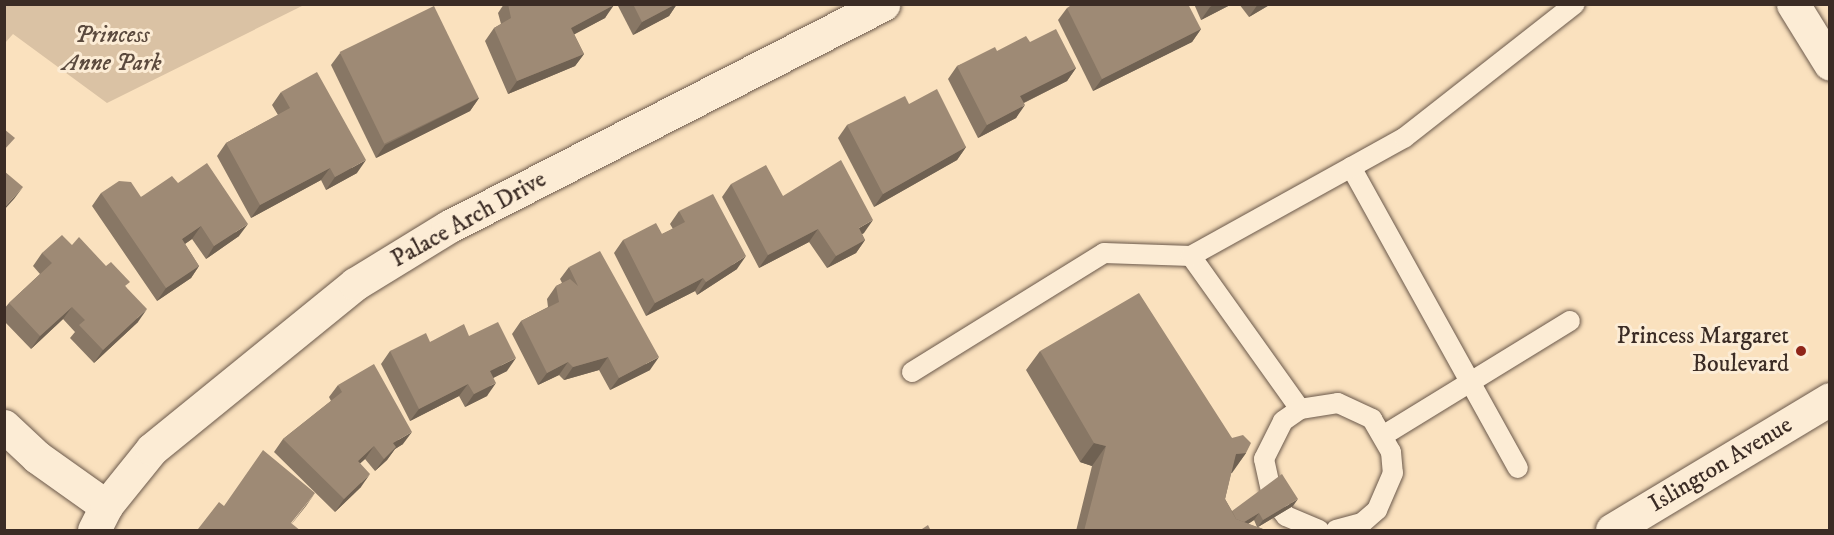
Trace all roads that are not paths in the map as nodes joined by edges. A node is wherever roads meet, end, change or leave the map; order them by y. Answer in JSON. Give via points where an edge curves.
{"nodes":[{"id":1,"x":883,"y":4,"type":"edge"},
{"id":2,"x":1575,"y":4,"type":"edge"},
{"id":3,"x":1793,"y":4,"type":"edge"},
{"id":4,"x":1830,"y":64,"type":"edge"},
{"id":5,"x":1351,"y":167,"type":"junction"},
{"id":6,"x":1191,"y":256,"type":"junction"},
{"id":7,"x":1570,"y":321,"type":"dead end"},
{"id":8,"x":912,"y":372,"type":"dead end"},
{"id":9,"x":1473,"y":380,"type":"junction"},
{"id":10,"x":1830,"y":399,"type":"edge"},
{"id":11,"x":1300,"y":409,"type":"junction"},
{"id":12,"x":4,"y":426,"type":"edge"},
{"id":13,"x":1384,"y":435,"type":"junction"},
{"id":14,"x":1518,"y":468,"type":"dead end"},
{"id":15,"x":100,"y":518,"type":"edge"},
{"id":16,"x":1319,"y":531,"type":"edge"},
{"id":17,"x":1336,"y":531,"type":"edge"},
{"id":18,"x":1612,"y":531,"type":"edge"}],
"edges":[{"from":1,"to":15,"type":"street","name":"Palace Arch Drive","via":[[448,227],[355,284],[152,449]]},
{"from":2,"to":5,"type":"lane","via":[[1404,138]]},
{"from":3,"to":4,"type":"street"},
{"from":5,"to":6,"type":"lane"},
{"from":5,"to":9,"type":"lane"},
{"from":6,"to":8,"type":"lane","via":[[1104,253]]},
{"from":6,"to":11,"type":"lane"},
{"from":7,"to":9,"type":"lane"},
{"from":9,"to":13,"type":"lane"},
{"from":9,"to":14,"type":"lane"},
{"from":10,"to":18,"type":"street","name":"Islington Avenue"},
{"from":11,"to":13,"type":"lane","via":[[1318,403],[1356,408]]},
{"from":11,"to":16,"type":"lane","via":[[1270,439],[1266,480],[1286,516]]},
{"from":12,"to":15,"type":"street"},
{"from":13,"to":17,"type":"lane","via":[[1392,463],[1388,492],[1362,523]]}]}
